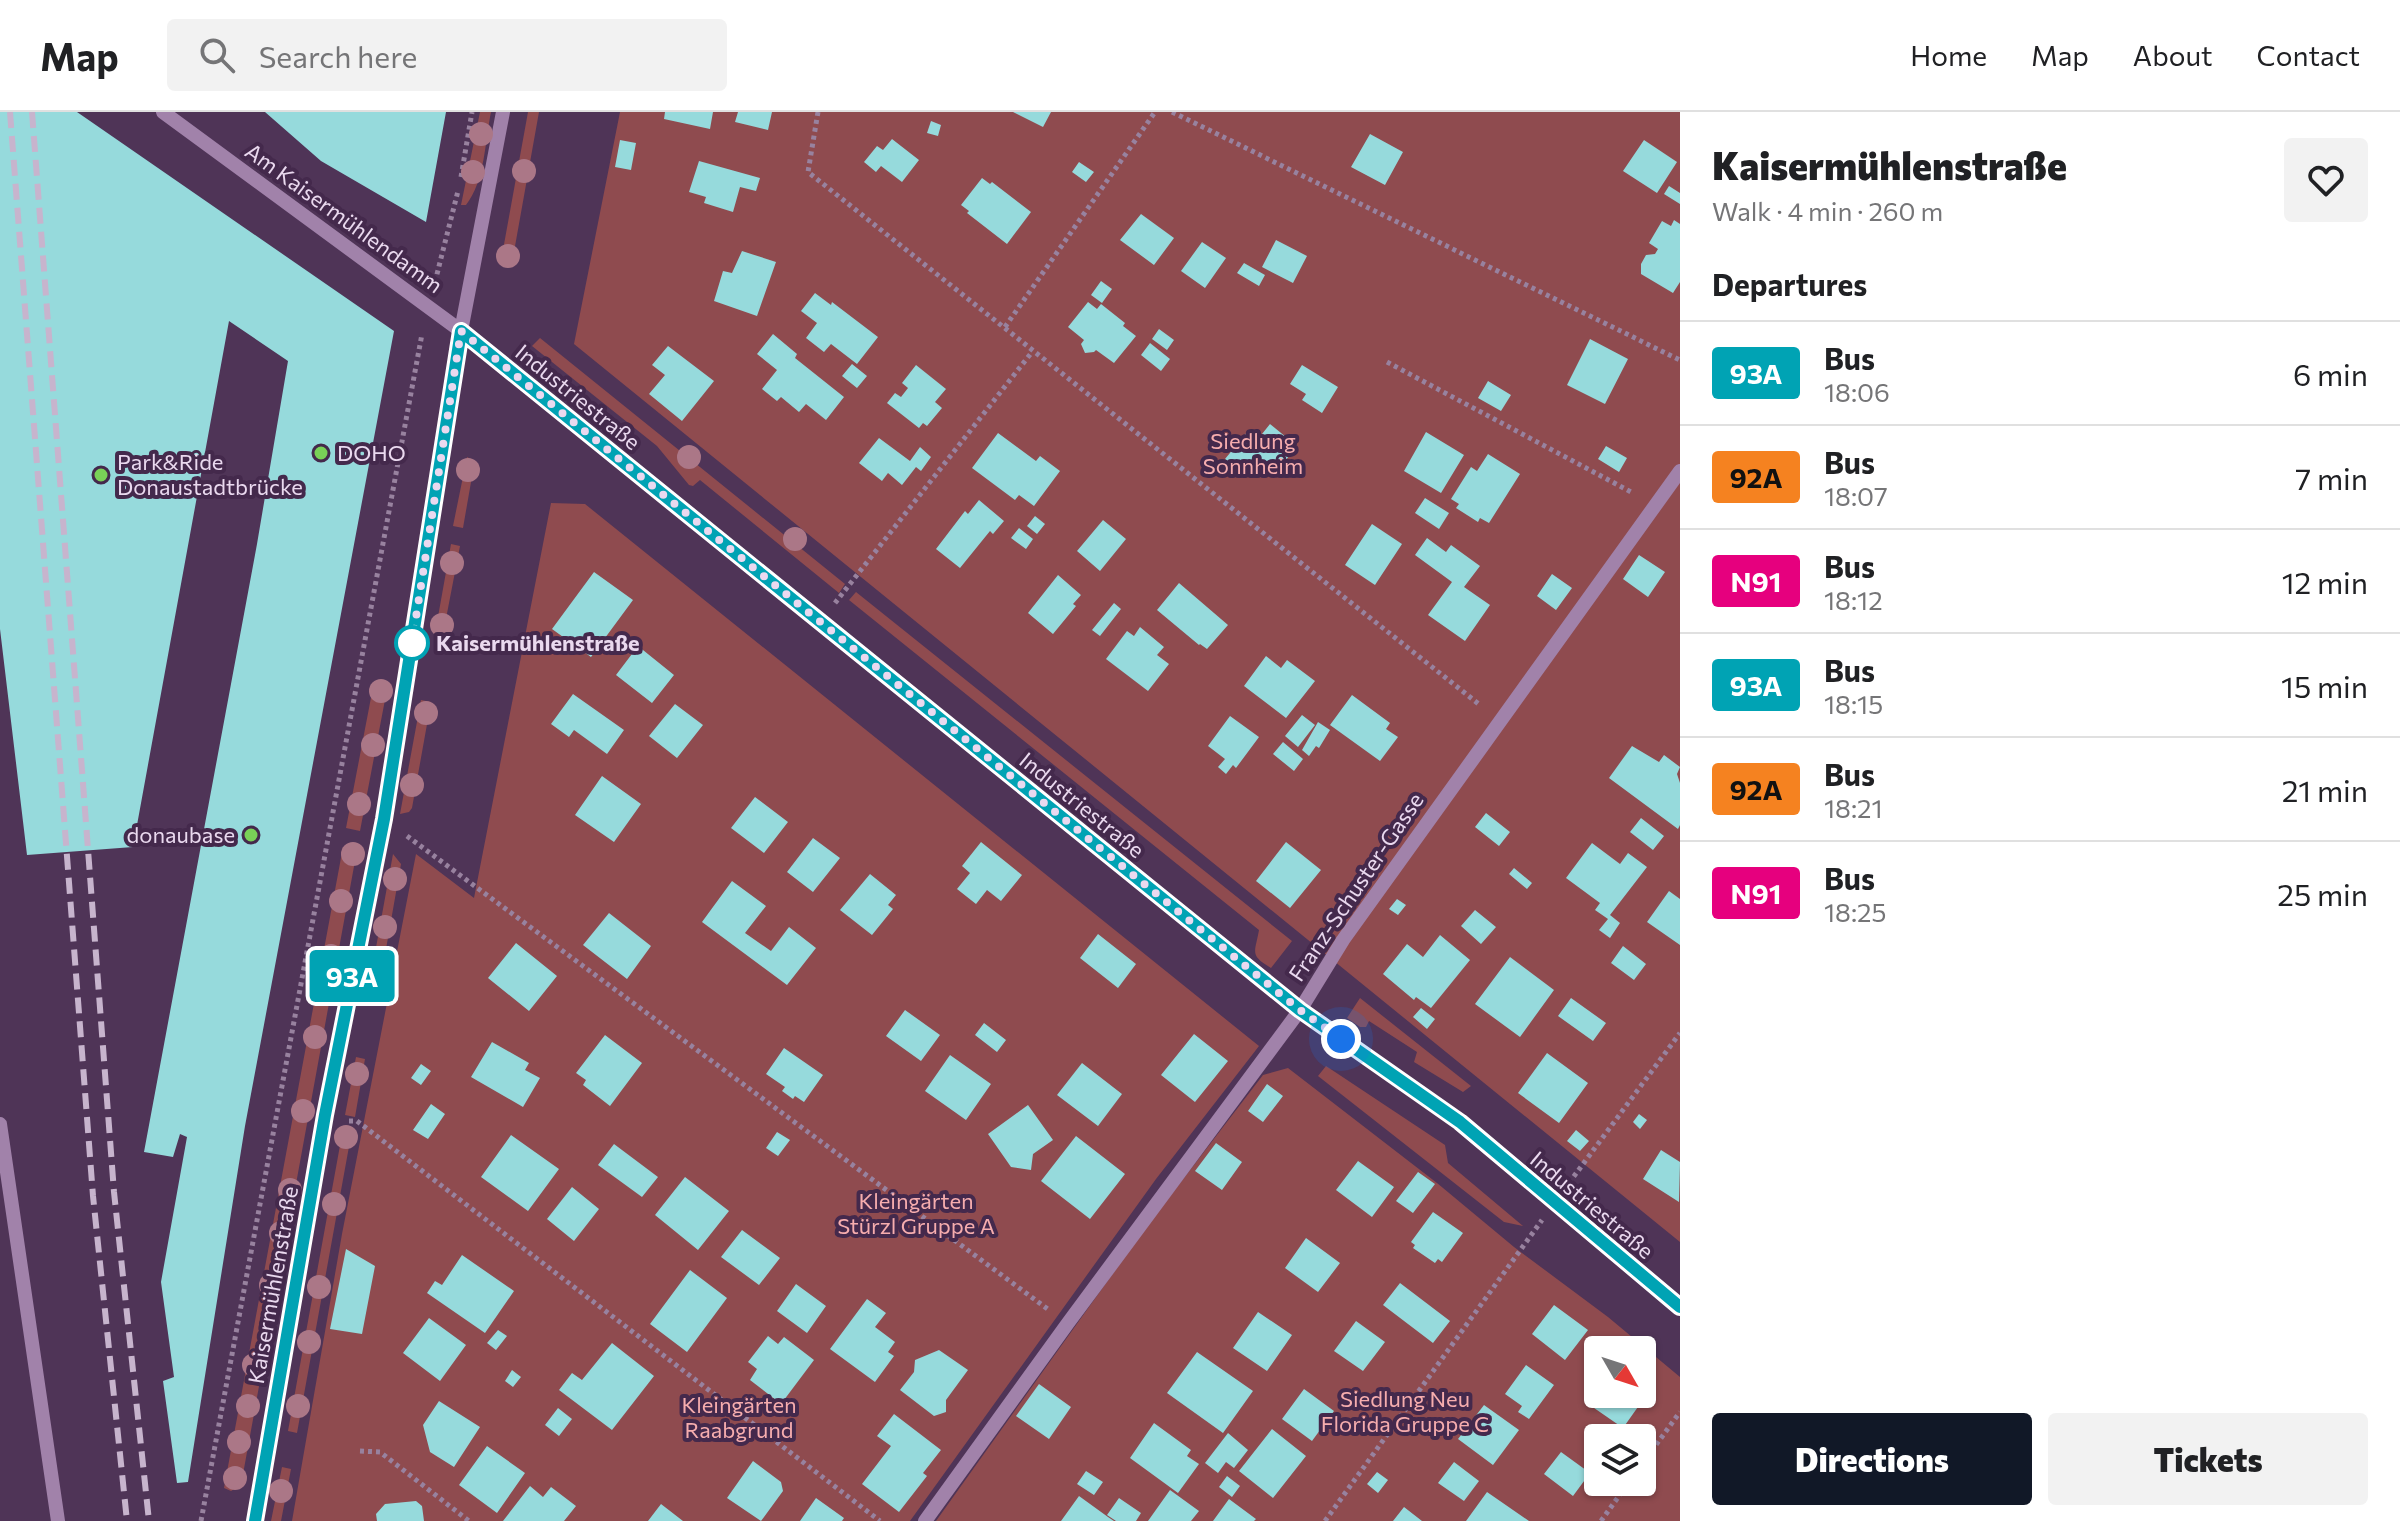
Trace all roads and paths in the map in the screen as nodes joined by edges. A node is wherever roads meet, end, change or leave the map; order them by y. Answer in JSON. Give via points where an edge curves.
{"nodes":[{"id":1,"x":163,"y":112,"type":"edge"},
{"id":2,"x":472,"y":112,"type":"edge"},
{"id":3,"x":503,"y":112,"type":"edge"},
{"id":4,"x":818,"y":112,"type":"edge"},
{"id":5,"x":1155,"y":112,"type":"edge"},
{"id":6,"x":1172,"y":112,"type":"edge"},
{"id":7,"x":428,"y":307,"type":"junction"},
{"id":8,"x":1005,"y":327,"type":"junction"},
{"id":9,"x":461,"y":331,"type":"junction"},
{"id":10,"x":423,"y":333,"type":"dead end"},
{"id":11,"x":1032,"y":352,"type":"junction"},
{"id":12,"x":1680,"y":360,"type":"edge"},
{"id":13,"x":1387,"y":362,"type":"dead end"},
{"id":14,"x":1680,"y":471,"type":"edge"},
{"id":15,"x":1656,"y":505,"type":"junction"},
{"id":16,"x":820,"y":622,"type":"junction"},
{"id":17,"x":1500,"y":720,"type":"junction"},
{"id":18,"x":384,"y":819,"type":"junction"},
{"id":19,"x":1300,"y":1010,"type":"junction"},
{"id":20,"x":1680,"y":1033,"type":"edge"},
{"id":21,"x":325,"y":1115,"type":"junction"},
{"id":22,"x":0,"y":1124,"type":"edge"},
{"id":23,"x":1555,"y":1202,"type":"junction"},
{"id":24,"x":1680,"y":1307,"type":"edge"},
{"id":25,"x":1068,"y":1323,"type":"junction"},
{"id":26,"x":1680,"y":1412,"type":"edge"},
{"id":27,"x":1656,"y":1445,"type":"edge"},
{"id":28,"x":360,"y":1451,"type":"dead end"},
{"id":29,"x":1619,"y":1496,"type":"edge"},
{"id":30,"x":58,"y":1521,"type":"edge"},
{"id":31,"x":201,"y":1521,"type":"edge"},
{"id":32,"x":255,"y":1521,"type":"edge"},
{"id":33,"x":469,"y":1521,"type":"edge"},
{"id":34,"x":880,"y":1521,"type":"edge"},
{"id":35,"x":925,"y":1521,"type":"edge"},
{"id":36,"x":1325,"y":1521,"type":"edge"},
{"id":37,"x":1601,"y":1521,"type":"edge"}],
"edges":[{"from":1,"to":7,"type":"street","name":"Am Kaisermühlendamm"},
{"from":2,"to":7,"type":"path","via":[[452,221]]},
{"from":3,"to":9,"type":"street","name":"Kaisermühlenstraße"},
{"from":4,"to":8,"type":"path","via":[[808,172]]},
{"from":5,"to":8,"type":"path"},
{"from":6,"to":12,"type":"path"},
{"from":7,"to":9,"type":"street","name":"Am Kaisermühlendamm"},
{"from":8,"to":11,"type":"path"},
{"from":9,"to":16,"type":"street","name":"Industriestraße"},
{"from":9,"to":18,"type":"street","name":"Kaisermühlenstraße"},
{"from":10,"to":31,"type":"path"},
{"from":11,"to":16,"type":"path"},
{"from":11,"to":17,"type":"path"},
{"from":13,"to":15,"type":"path"},
{"from":14,"to":15,"type":"street","name":"Franz-Schuster-Gasse"},
{"from":15,"to":17,"type":"street","name":"Franz-Schuster-Gasse"},
{"from":16,"to":19,"type":"street","name":"Industriestraße"},
{"from":17,"to":19,"type":"street","name":"Franz-Schuster-Gasse","via":[[1343,940]]},
{"from":18,"to":21,"type":"street","name":"Kaisermühlenstraße"},
{"from":18,"to":25,"type":"path"},
{"from":19,"to":23,"type":"street","name":"Industriestraße","via":[[1460,1122]]},
{"from":19,"to":25,"type":"street","name":"Franz-Schuster-Gasse"},
{"from":20,"to":23,"type":"path"},
{"from":21,"to":32,"type":"street","name":"Kaisermühlenstraße"},
{"from":21,"to":34,"type":"path","via":[[357,1121]]},
{"from":22,"to":30,"type":"street"},
{"from":23,"to":24,"type":"street","name":"Industriestraße"},
{"from":23,"to":36,"type":"path"},
{"from":25,"to":35,"type":"street","name":"Franz-Schuster-Gasse"},
{"from":26,"to":27,"type":"path"},
{"from":28,"to":33,"type":"path","via":[[380,1452]]},
{"from":29,"to":37,"type":"path"}]}
